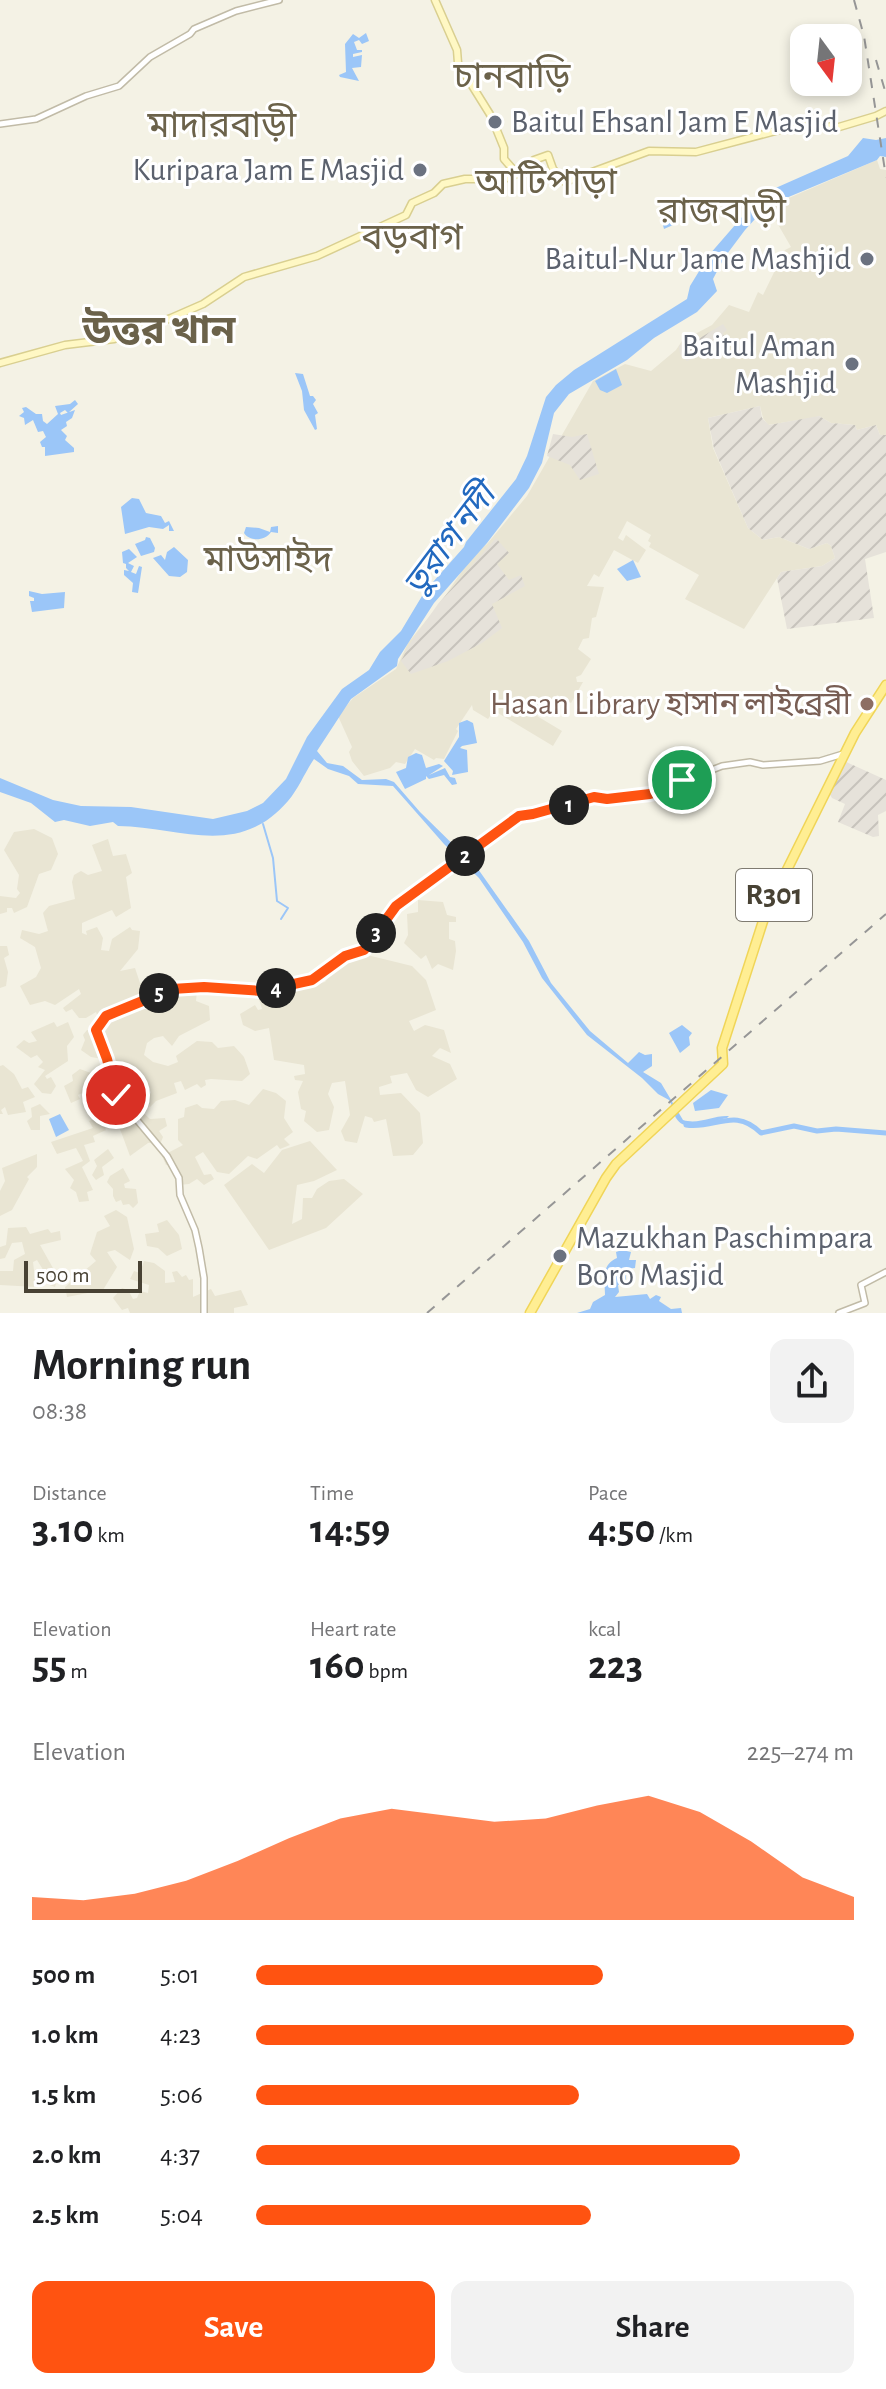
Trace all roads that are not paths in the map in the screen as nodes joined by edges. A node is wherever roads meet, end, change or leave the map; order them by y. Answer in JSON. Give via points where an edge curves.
{"nodes":[{"id":1,"x":279,"y":0,"type":"edge"},
{"id":2,"x":435,"y":0,"type":"edge"},
{"id":3,"x":886,"y":111,"type":"edge"},
{"id":4,"x":0,"y":124,"type":"edge"},
{"id":5,"x":517,"y":174,"type":"junction"},
{"id":6,"x":0,"y":363,"type":"edge"},
{"id":7,"x":886,"y":685,"type":"edge"},
{"id":8,"x":844,"y":754,"type":"junction"},
{"id":9,"x":886,"y":1272,"type":"edge"},
{"id":10,"x":204,"y":1313,"type":"edge"},
{"id":11,"x":530,"y":1313,"type":"edge"},
{"id":12,"x":839,"y":1313,"type":"edge"}],
"edges":[{"from":1,"to":4,"type":"street","via":[[194,29],[150,57],[119,86],[36,119]]},
{"from":2,"to":5,"type":"main road","via":[[458,63],[491,116],[504,159]]},
{"from":3,"to":5,"type":"main road","via":[[839,127],[798,125],[696,152],[649,151],[565,182],[548,155]]},
{"from":5,"to":6,"type":"main road","via":[[500,180],[448,181],[412,203],[406,215],[317,256],[244,277],[171,318],[114,339],[51,348]]},
{"from":7,"to":8,"type":"main road","number":"R301"},
{"from":8,"to":10,"type":"street","via":[[820,761],[722,766],[650,794],[594,797],[522,814],[396,906],[364,950],[345,956],[312,980],[262,991],[172,989],[116,1011],[98,1025],[116,1095],[179,1178],[199,1248]]},
{"from":8,"to":11,"type":"main road","number":"R301","via":[[759,928],[722,1048],[723,1064],[626,1152]]},
{"from":9,"to":12,"type":"street","via":[[861,1285],[865,1303]]}]}
